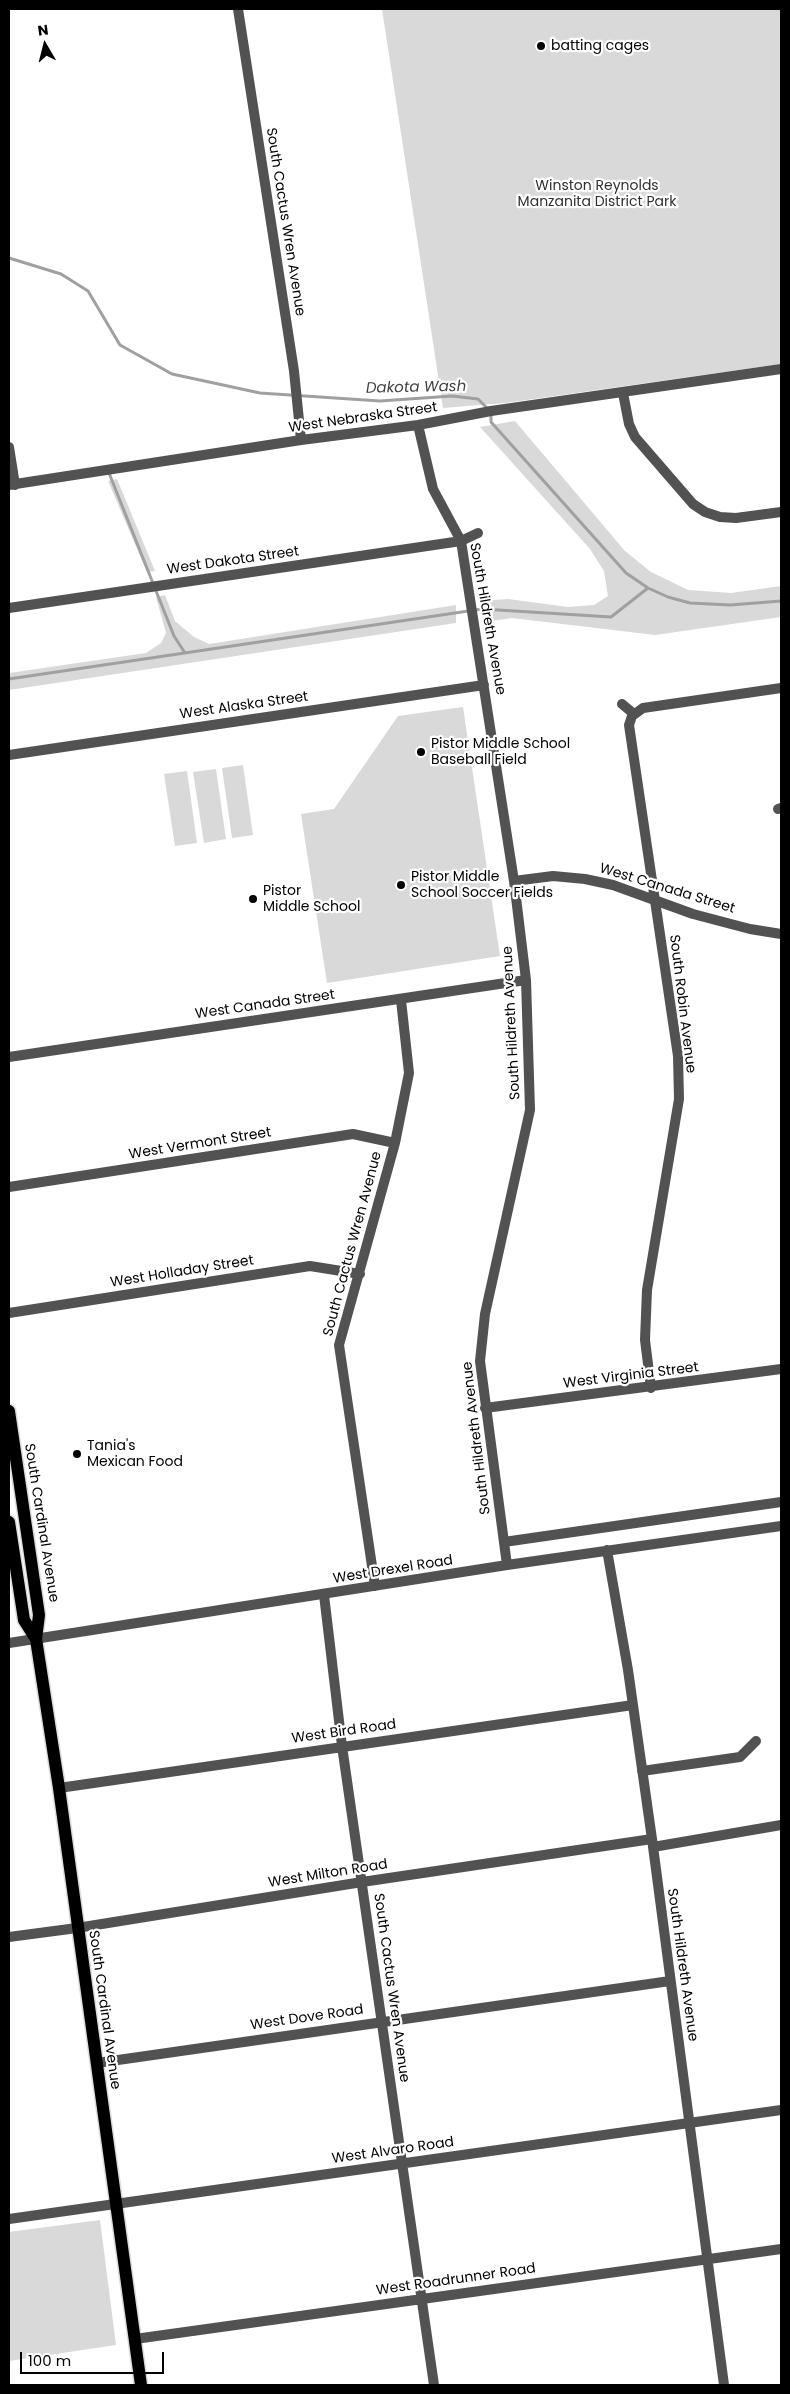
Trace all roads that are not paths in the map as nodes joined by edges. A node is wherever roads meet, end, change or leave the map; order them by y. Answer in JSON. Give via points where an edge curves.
{"nodes":[{"id":1,"x":238,"y":9,"type":"edge"},
{"id":2,"x":781,"y":369,"type":"edge"},
{"id":3,"x":622,"y":394,"type":"junction"},
{"id":4,"x":418,"y":426,"type":"junction"},
{"id":5,"x":301,"y":440,"type":"junction"},
{"id":6,"x":9,"y":447,"type":"edge"},
{"id":7,"x":12,"y":485,"type":"edge"},
{"id":8,"x":781,"y":512,"type":"edge"},
{"id":9,"x":478,"y":533,"type":"dead end"},
{"id":10,"x":461,"y":541,"type":"junction"},
{"id":11,"x":9,"y":608,"type":"edge"},
{"id":12,"x":484,"y":685,"type":"junction"},
{"id":13,"x":781,"y":688,"type":"edge"},
{"id":14,"x":622,"y":704,"type":"dead end"},
{"id":15,"x":634,"y":714,"type":"junction"},
{"id":16,"x":9,"y":755,"type":"edge"},
{"id":17,"x":514,"y":881,"type":"junction"},
{"id":18,"x":654,"y":899,"type":"junction"},
{"id":19,"x":781,"y":934,"type":"edge"},
{"id":20,"x":526,"y":980,"type":"junction"},
{"id":21,"x":401,"y":1000,"type":"junction"},
{"id":22,"x":9,"y":1057,"type":"edge"},
{"id":23,"x":395,"y":1143,"type":"junction"},
{"id":24,"x":9,"y":1188,"type":"edge"},
{"id":25,"x":360,"y":1274,"type":"junction"},
{"id":26,"x":9,"y":1313,"type":"edge"},
{"id":27,"x":781,"y":1369,"type":"edge"},
{"id":28,"x":651,"y":1388,"type":"junction"},
{"id":29,"x":485,"y":1408,"type":"junction"},
{"id":30,"x":9,"y":1411,"type":"edge"},
{"id":31,"x":781,"y":1502,"type":"edge"},
{"id":32,"x":9,"y":1522,"type":"edge"},
{"id":33,"x":781,"y":1526,"type":"edge"},
{"id":34,"x":10,"y":1537,"type":"edge"},
{"id":35,"x":504,"y":1542,"type":"junction"},
{"id":36,"x":607,"y":1550,"type":"junction"},
{"id":37,"x":507,"y":1565,"type":"junction"},
{"id":38,"x":375,"y":1586,"type":"junction"},
{"id":39,"x":324,"y":1594,"type":"junction"},
{"id":40,"x":36,"y":1639,"type":"junction"},
{"id":41,"x":9,"y":1643,"type":"edge"},
{"id":42,"x":633,"y":1705,"type":"junction"},
{"id":43,"x":756,"y":1742,"type":"dead end"},
{"id":44,"x":342,"y":1746,"type":"junction"},
{"id":45,"x":642,"y":1770,"type":"junction"},
{"id":46,"x":59,"y":1788,"type":"junction"},
{"id":47,"x":781,"y":1825,"type":"edge"},
{"id":48,"x":652,"y":1843,"type":"junction"},
{"id":49,"x":362,"y":1882,"type":"junction"},
{"id":50,"x":77,"y":1928,"type":"junction"},
{"id":51,"x":9,"y":1937,"type":"edge"},
{"id":52,"x":670,"y":1981,"type":"junction"},
{"id":53,"x":382,"y":2020,"type":"junction"},
{"id":54,"x":97,"y":2062,"type":"junction"},
{"id":55,"x":781,"y":2110,"type":"edge"},
{"id":56,"x":690,"y":2123,"type":"junction"},
{"id":57,"x":402,"y":2163,"type":"junction"},
{"id":58,"x":115,"y":2204,"type":"junction"},
{"id":59,"x":9,"y":2219,"type":"edge"},
{"id":60,"x":781,"y":2249,"type":"edge"},
{"id":61,"x":706,"y":2259,"type":"junction"},
{"id":62,"x":422,"y":2299,"type":"junction"},
{"id":63,"x":134,"y":2339,"type":"junction"},
{"id":64,"x":141,"y":2385,"type":"edge"},
{"id":65,"x":434,"y":2385,"type":"edge"},
{"id":66,"x":724,"y":2385,"type":"edge"}],
"edges":[{"from":1,"to":5,"type":"street","name":"South Cactus Wren Avenue","via":[[294,371]]},
{"from":2,"to":3,"type":"street","name":"West Nebraska Street"},
{"from":3,"to":4,"type":"street","name":"West Nebraska Street","via":[[491,411]]},
{"from":3,"to":8,"type":"street","via":[[635,438],[693,504],[720,517]]},
{"from":4,"to":5,"type":"street","name":"West Nebraska Street"},
{"from":4,"to":10,"type":"street","name":"South Hildreth Avenue","via":[[434,488]]},
{"from":5,"to":7,"type":"street","name":"West Nebraska Street"},
{"from":6,"to":7,"type":"street"},
{"from":9,"to":10,"type":"street","name":"West Dakota Street"},
{"from":10,"to":11,"type":"street","name":"West Dakota Street"},
{"from":10,"to":12,"type":"street","name":"South Hildreth Avenue"},
{"from":12,"to":16,"type":"street","name":"West Alaska Street"},
{"from":12,"to":17,"type":"street","name":"South Hildreth Avenue"},
{"from":13,"to":15,"type":"street","via":[[648,707]]},
{"from":14,"to":15,"type":"street"},
{"from":15,"to":18,"type":"street","name":"South Robin Avenue","via":[[629,730]]},
{"from":17,"to":18,"type":"street","name":"West Canada Street","via":[[575,877]]},
{"from":17,"to":20,"type":"street","name":"South Hildreth Avenue"},
{"from":18,"to":19,"type":"street","name":"West Canada Street","via":[[722,922]]},
{"from":18,"to":28,"type":"street","name":"South Robin Avenue","via":[[678,1056],[679,1099],[647,1290],[645,1340]]},
{"from":20,"to":21,"type":"street","name":"West Canada Street"},
{"from":20,"to":29,"type":"street","name":"South Hildreth Avenue","via":[[530,1110],[485,1314],[480,1361]]},
{"from":21,"to":22,"type":"street","name":"West Canada Street"},
{"from":21,"to":23,"type":"street","name":"South Cactus Wren Avenue","via":[[410,1073]]},
{"from":23,"to":24,"type":"street","name":"West Vermont Street","via":[[353,1134]]},
{"from":23,"to":25,"type":"street","name":"South Cactus Wren Avenue"},
{"from":25,"to":26,"type":"street","name":"West Holladay Street","via":[[310,1266]]},
{"from":25,"to":38,"type":"street","name":"South Cactus Wren Avenue","via":[[339,1345]]},
{"from":27,"to":28,"type":"street","name":"West Virginia Street"},
{"from":28,"to":29,"type":"street","name":"West Virginia Street"},
{"from":29,"to":35,"type":"street","name":"South Hildreth Avenue"},
{"from":30,"to":40,"type":"main road","name":"South Cardinal Avenue","via":[[39,1615]]},
{"from":31,"to":35,"type":"street"},
{"from":32,"to":34,"type":"main road","name":"South Cardinal Avenue"},
{"from":33,"to":36,"type":"street","name":"West Drexel Road"},
{"from":34,"to":40,"type":"main road","name":"South Cardinal Avenue","via":[[24,1620]]},
{"from":35,"to":37,"type":"street","name":"South Hildreth Avenue"},
{"from":36,"to":37,"type":"street","name":"West Drexel Road"},
{"from":36,"to":42,"type":"street","name":"South Hildreth Avenue"},
{"from":37,"to":38,"type":"street","name":"West Drexel Road"},
{"from":38,"to":39,"type":"street","name":"West Drexel Road"},
{"from":39,"to":40,"type":"street","name":"West Drexel Road"},
{"from":39,"to":44,"type":"street","name":"South Cactus Wren Avenue"},
{"from":40,"to":41,"type":"street","name":"West Drexel Road"},
{"from":40,"to":46,"type":"main road","name":"South Cardinal Avenue"},
{"from":42,"to":44,"type":"street","name":"West Bird Road"},
{"from":42,"to":45,"type":"street","name":"South Hildreth Avenue"},
{"from":43,"to":45,"type":"street","via":[[740,1757]]},
{"from":44,"to":46,"type":"street","name":"West Bird Road"},
{"from":44,"to":49,"type":"street","name":"South Cactus Wren Avenue"},
{"from":45,"to":48,"type":"street","name":"South Hildreth Avenue"},
{"from":46,"to":50,"type":"main road","name":"South Cardinal Avenue"},
{"from":47,"to":48,"type":"street","name":"West Milton Road"},
{"from":48,"to":49,"type":"street","name":"West Milton Road"},
{"from":48,"to":52,"type":"street","name":"South Hildreth Avenue"},
{"from":49,"to":50,"type":"street","name":"West Milton Road"},
{"from":49,"to":53,"type":"street","name":"South Cactus Wren Avenue"},
{"from":50,"to":51,"type":"street","name":"West Milton Road"},
{"from":50,"to":54,"type":"main road","name":"South Cardinal Avenue"},
{"from":52,"to":53,"type":"street","name":"West Dove Road"},
{"from":52,"to":56,"type":"street","name":"South Hildreth Avenue"},
{"from":53,"to":54,"type":"street","name":"West Dove Road"},
{"from":53,"to":57,"type":"street","name":"South Cactus Wren Avenue"},
{"from":54,"to":58,"type":"main road","name":"South Cardinal Avenue"},
{"from":55,"to":56,"type":"street","name":"West Alvaro Road"},
{"from":56,"to":57,"type":"street","name":"West Alvaro Road"},
{"from":56,"to":61,"type":"street","name":"South Hildreth Avenue"},
{"from":57,"to":58,"type":"street","name":"West Alvaro Road"},
{"from":57,"to":62,"type":"street","name":"South Cactus Wren Avenue"},
{"from":58,"to":59,"type":"street","name":"West Alvaro Road"},
{"from":58,"to":63,"type":"main road","name":"South Cardinal Avenue"},
{"from":60,"to":61,"type":"street","name":"West Roadrunner Road"},
{"from":61,"to":62,"type":"street","name":"West Roadrunner Road"},
{"from":61,"to":66,"type":"street","name":"South Hildreth Avenue"},
{"from":62,"to":63,"type":"street","name":"West Roadrunner Road"},
{"from":62,"to":65,"type":"street","name":"South Cactus Wren Avenue"},
{"from":63,"to":64,"type":"main road","name":"South Cardinal Avenue"}]}
